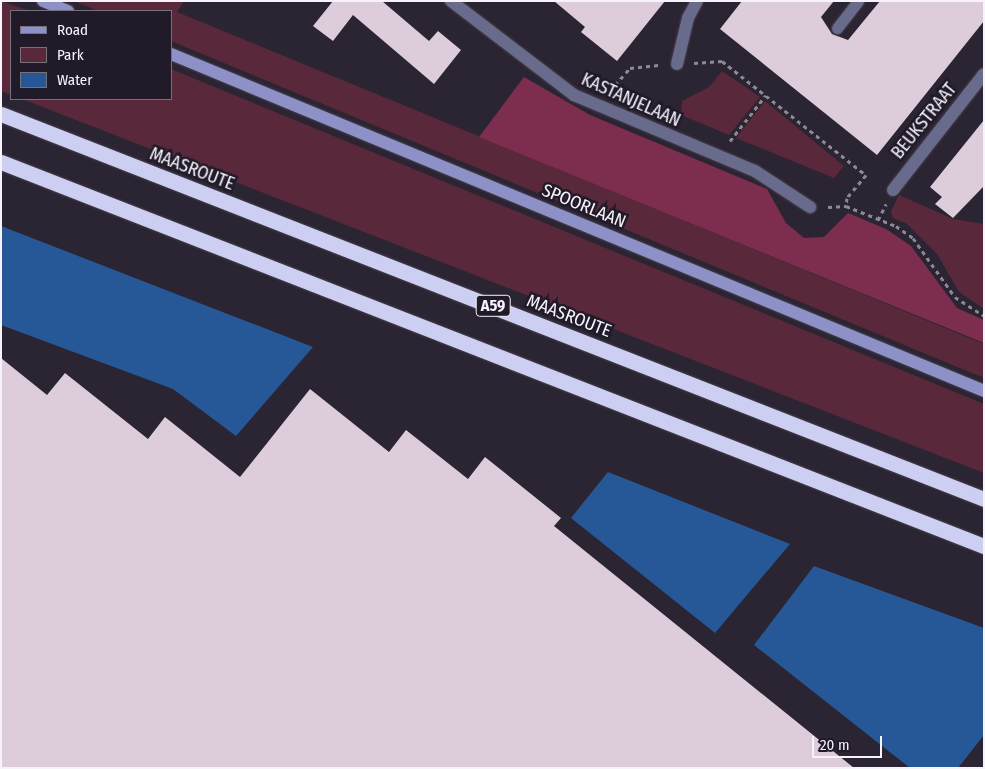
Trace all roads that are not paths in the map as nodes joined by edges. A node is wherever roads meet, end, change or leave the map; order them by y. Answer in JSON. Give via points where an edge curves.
{"nodes":[{"id":1,"x":43,"y":1,"type":"edge"},
{"id":2,"x":697,"y":1,"type":"edge"},
{"id":3,"x":858,"y":1,"type":"edge"},
{"id":4,"x":458,"y":4,"type":"edge"},
{"id":5,"x":66,"y":10,"type":"edge"},
{"id":6,"x":837,"y":28,"type":"dead end"},
{"id":7,"x":172,"y":54,"type":"edge"},
{"id":8,"x":677,"y":64,"type":"road end"},
{"id":9,"x":984,"y":74,"type":"edge"},
{"id":10,"x":1,"y":114,"type":"edge"},
{"id":11,"x":1,"y":162,"type":"edge"},
{"id":12,"x":893,"y":190,"type":"dead end"},
{"id":13,"x":810,"y":207,"type":"dead end"},
{"id":14,"x":984,"y":391,"type":"edge"},
{"id":15,"x":984,"y":499,"type":"edge"},
{"id":16,"x":984,"y":546,"type":"edge"}],
"edges":[{"from":1,"to":5,"type":"main road"},
{"from":2,"to":8,"type":"street","via":[[688,18]]},
{"from":3,"to":6,"type":"lane"},
{"from":4,"to":13,"type":"street","name":"KASTANJELAAN","via":[[549,80],[597,106],[755,171]]},
{"from":7,"to":14,"type":"main road","name":"SPOORLAAN"},
{"from":9,"to":12,"type":"street","name":"BEUKSTRAAT"},
{"from":10,"to":15,"type":"highway","name":"MAASROUTE","number":"A59"},
{"from":11,"to":16,"type":"highway","number":"A59"}]}
